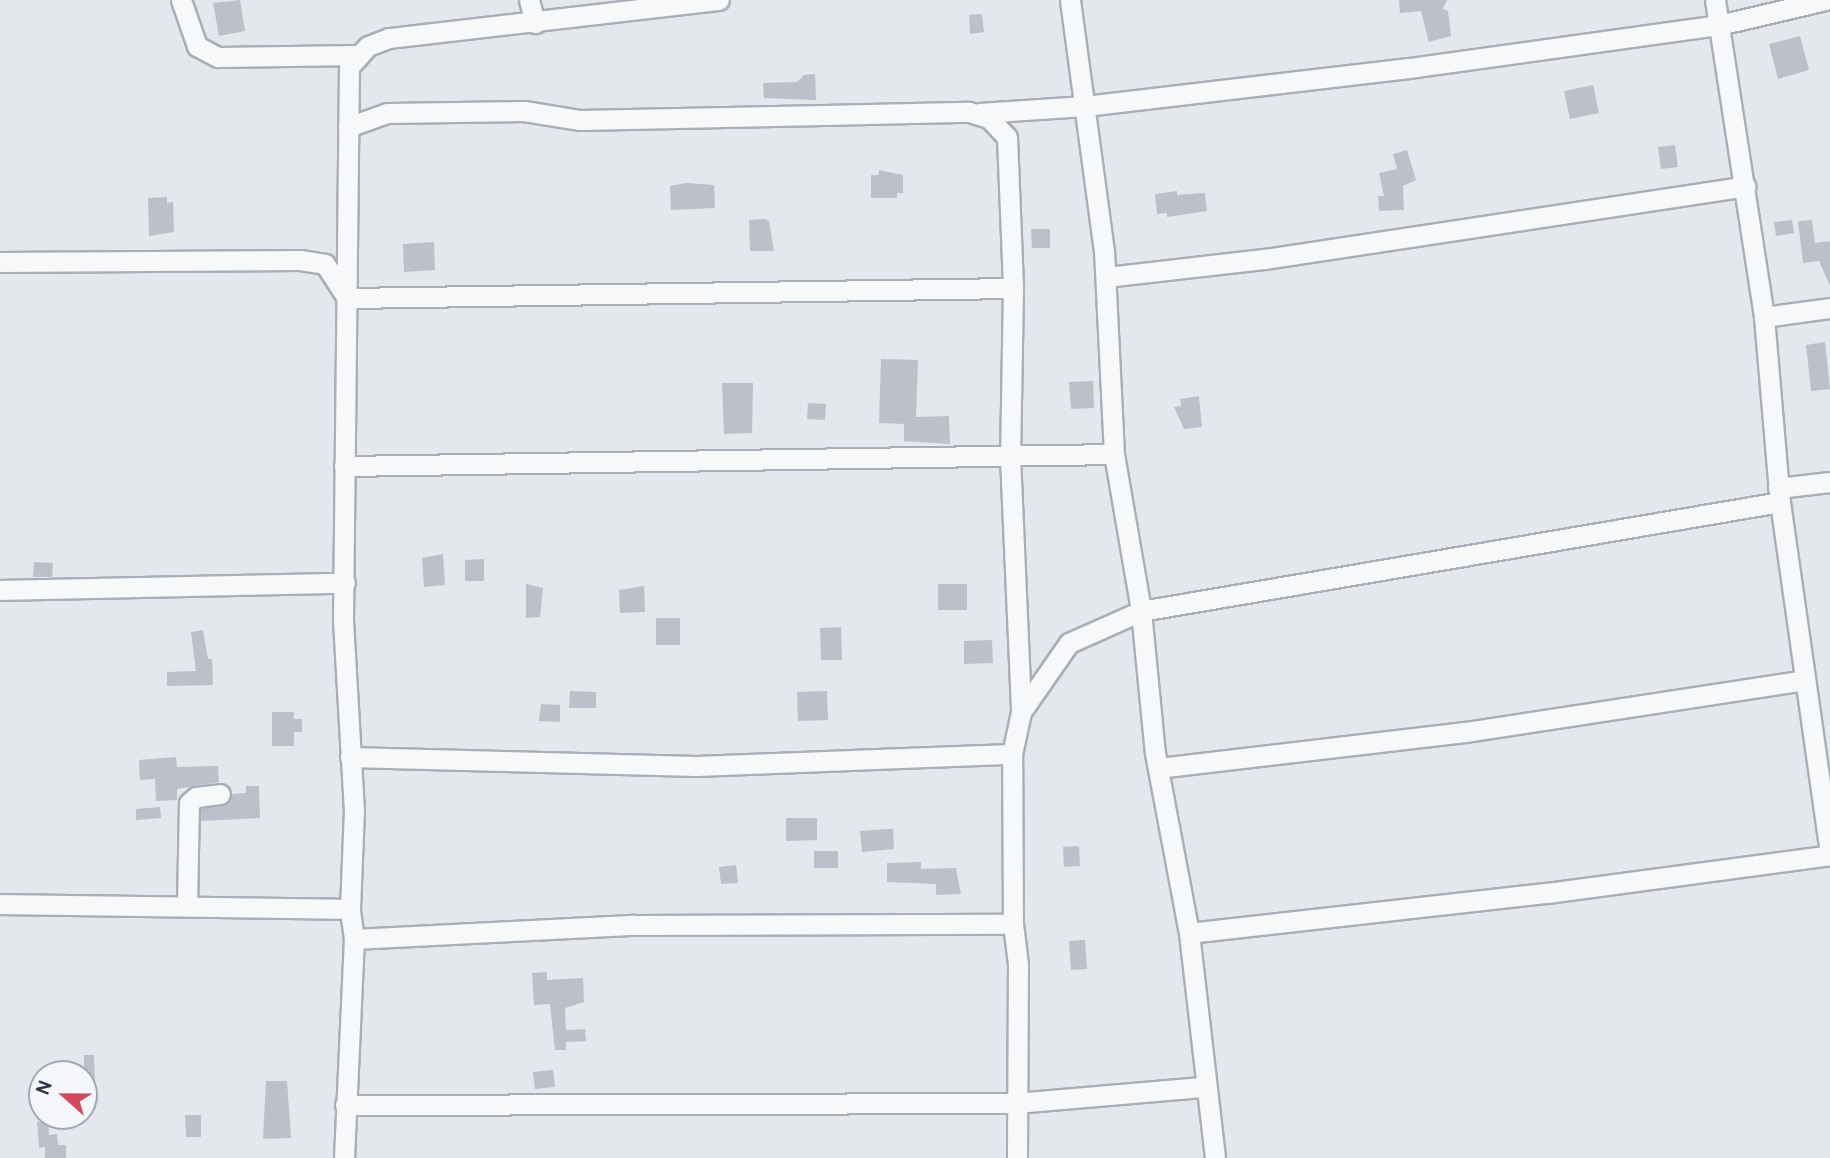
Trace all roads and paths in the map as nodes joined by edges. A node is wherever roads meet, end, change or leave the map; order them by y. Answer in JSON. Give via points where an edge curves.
{"nodes":[{"id":1,"x":181,"y":0,"type":"edge"},
{"id":2,"x":529,"y":0,"type":"edge"},
{"id":3,"x":719,"y":0,"type":"edge"},
{"id":4,"x":1070,"y":0,"type":"edge"},
{"id":5,"x":1715,"y":0,"type":"edge"},
{"id":6,"x":1826,"y":0,"type":"edge"},
{"id":7,"x":535,"y":23,"type":"junction"},
{"id":8,"x":1719,"y":25,"type":"junction"},
{"id":9,"x":356,"y":55,"type":"junction"},
{"id":10,"x":1085,"y":106,"type":"junction"},
{"id":11,"x":979,"y":113,"type":"junction"},
{"id":12,"x":348,"y":127,"type":"junction"},
{"id":13,"x":1745,"y":186,"type":"junction"},
{"id":14,"x":0,"y":262,"type":"edge"},
{"id":15,"x":1106,"y":277,"type":"junction"},
{"id":16,"x":1013,"y":288,"type":"junction"},
{"id":17,"x":346,"y":298,"type":"junction"},
{"id":18,"x":1830,"y":307,"type":"edge"},
{"id":19,"x":1764,"y":317,"type":"junction"},
{"id":20,"x":1114,"y":454,"type":"junction"},
{"id":21,"x":1010,"y":456,"type":"junction"},
{"id":22,"x":344,"y":466,"type":"junction"},
{"id":23,"x":1830,"y":482,"type":"edge"},
{"id":24,"x":1779,"y":495,"type":"junction"},
{"id":25,"x":345,"y":583,"type":"junction"},
{"id":26,"x":0,"y":590,"type":"edge"},
{"id":27,"x":1141,"y":611,"type":"junction"},
{"id":28,"x":1805,"y":680,"type":"junction"},
{"id":29,"x":1021,"y":712,"type":"junction"},
{"id":30,"x":1012,"y":754,"type":"junction"},
{"id":31,"x":350,"y":757,"type":"junction"},
{"id":32,"x":1158,"y":768,"type":"junction"},
{"id":33,"x":220,"y":794,"type":"dead end"},
{"id":34,"x":1827,"y":820,"type":"edge"},
{"id":35,"x":1830,"y":855,"type":"edge"},
{"id":36,"x":0,"y":904,"type":"edge"},
{"id":37,"x":187,"y":905,"type":"junction"},
{"id":38,"x":350,"y":909,"type":"junction"},
{"id":39,"x":1013,"y":924,"type":"junction"},
{"id":40,"x":1189,"y":933,"type":"junction"},
{"id":41,"x":354,"y":939,"type":"junction"},
{"id":42,"x":1204,"y":1087,"type":"junction"},
{"id":43,"x":1016,"y":1102,"type":"junction"},
{"id":44,"x":345,"y":1105,"type":"junction"},
{"id":45,"x":344,"y":1158,"type":"edge"},
{"id":46,"x":1017,"y":1158,"type":"edge"},
{"id":47,"x":1214,"y":1158,"type":"edge"}],
"edges":[{"from":1,"to":9,"type":"street","via":[[197,46],[218,57]]},
{"from":2,"to":7,"type":"street"},
{"from":3,"to":7,"type":"street"},
{"from":4,"to":10,"type":"street"},
{"from":5,"to":8,"type":"street"},
{"from":6,"to":8,"type":"street"},
{"from":7,"to":9,"type":"street","via":[[389,38]]},
{"from":8,"to":10,"type":"street"},
{"from":8,"to":13,"type":"street"},
{"from":9,"to":12,"type":"street","via":[[349,67]]},
{"from":10,"to":11,"type":"street"},
{"from":10,"to":15,"type":"street"},
{"from":11,"to":12,"type":"street","via":[[580,120],[524,111],[387,113]]},
{"from":11,"to":16,"type":"street","via":[[1006,137]]},
{"from":12,"to":17,"type":"street"},
{"from":13,"to":15,"type":"street","via":[[1265,259]]},
{"from":13,"to":19,"type":"street"},
{"from":14,"to":17,"type":"street","via":[[300,260],[325,264]]},
{"from":15,"to":20,"type":"street"},
{"from":16,"to":17,"type":"street"},
{"from":16,"to":21,"type":"street"},
{"from":17,"to":22,"type":"street"},
{"from":18,"to":19,"type":"street"},
{"from":19,"to":24,"type":"street"},
{"from":20,"to":21,"type":"street"},
{"from":20,"to":27,"type":"street"},
{"from":21,"to":22,"type":"street"},
{"from":21,"to":29,"type":"street"},
{"from":22,"to":25,"type":"street"},
{"from":23,"to":24,"type":"street"},
{"from":24,"to":27,"type":"street"},
{"from":24,"to":28,"type":"street"},
{"from":25,"to":26,"type":"street"},
{"from":25,"to":31,"type":"street"},
{"from":27,"to":29,"type":"street","via":[[1069,643]]},
{"from":27,"to":32,"type":"street"},
{"from":28,"to":32,"type":"street","via":[[1466,732]]},
{"from":28,"to":34,"type":"street"},
{"from":29,"to":30,"type":"street"},
{"from":30,"to":31,"type":"street","via":[[696,766]]},
{"from":30,"to":39,"type":"street"},
{"from":31,"to":38,"type":"street","via":[[354,811]]},
{"from":32,"to":40,"type":"street"},
{"from":33,"to":37,"type":"street","via":[[189,803]]},
{"from":34,"to":35,"type":"street"},
{"from":35,"to":40,"type":"street","via":[[1548,893]]},
{"from":36,"to":37,"type":"street"},
{"from":37,"to":38,"type":"street"},
{"from":38,"to":41,"type":"street"},
{"from":39,"to":41,"type":"street","via":[[635,925]]},
{"from":39,"to":43,"type":"street","via":[[1018,964]]},
{"from":40,"to":42,"type":"street"},
{"from":41,"to":44,"type":"street"},
{"from":42,"to":43,"type":"street"},
{"from":42,"to":47,"type":"street"},
{"from":43,"to":44,"type":"street"},
{"from":43,"to":46,"type":"street"},
{"from":44,"to":45,"type":"street"}]}
